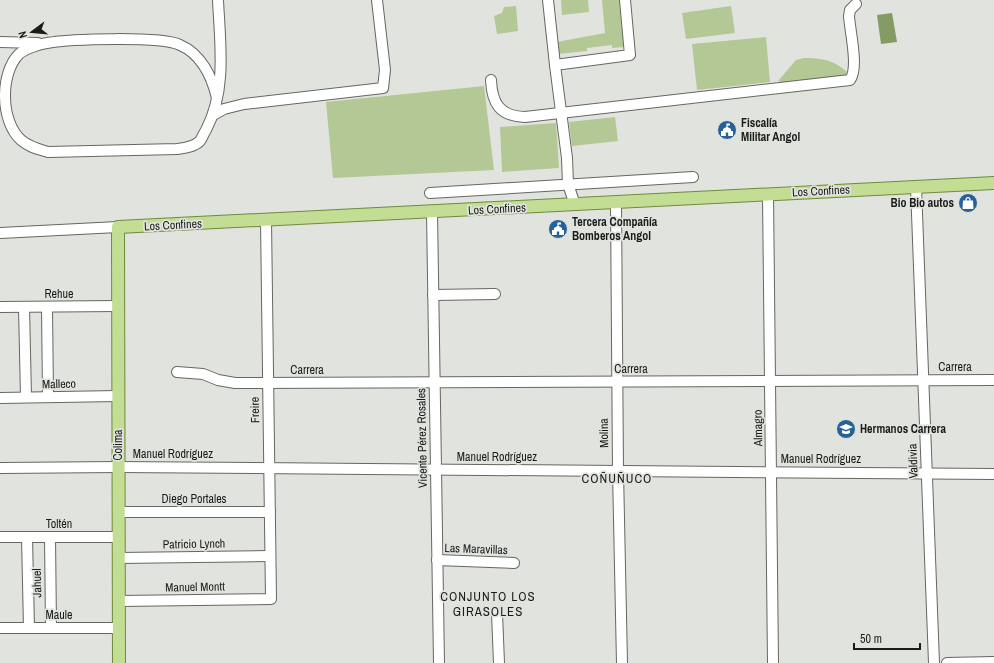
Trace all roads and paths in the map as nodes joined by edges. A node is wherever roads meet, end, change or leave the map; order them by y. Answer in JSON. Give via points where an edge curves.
{"nodes":[{"id":1,"x":218,"y":0,"type":"edge"},
{"id":2,"x":377,"y":0,"type":"edge"},
{"id":3,"x":548,"y":0,"type":"edge"},
{"id":4,"x":625,"y":0,"type":"edge"},
{"id":5,"x":856,"y":4,"type":"dead end"},
{"id":6,"x":0,"y":42,"type":"edge"},
{"id":7,"x":46,"y":43,"type":"junction"},
{"id":8,"x":555,"y":65,"type":"junction"},
{"id":9,"x":491,"y":80,"type":"dead end"},
{"id":10,"x":216,"y":98,"type":"junction"},
{"id":11,"x":562,"y":113,"type":"junction"},
{"id":12,"x":213,"y":115,"type":"junction"},
{"id":13,"x":693,"y":177,"type":"dead end"},
{"id":14,"x":994,"y":183,"type":"edge"},
{"id":15,"x":568,"y":184,"type":"junction"},
{"id":16,"x":916,"y":187,"type":"junction"},
{"id":17,"x":430,"y":193,"type":"dead end"},
{"id":18,"x":768,"y":194,"type":"junction"},
{"id":19,"x":616,"y":203,"type":"junction"},
{"id":20,"x":575,"y":205,"type":"junction"},
{"id":21,"x":432,"y":212,"type":"junction"},
{"id":22,"x":266,"y":220,"type":"junction"},
{"id":23,"x":118,"y":227,"type":"junction"},
{"id":24,"x":0,"y":233,"type":"edge"},
{"id":25,"x":496,"y":294,"type":"dead end"},
{"id":26,"x":433,"y":295,"type":"junction"},
{"id":27,"x":118,"y":306,"type":"junction"},
{"id":28,"x":0,"y":307,"type":"edge"},
{"id":29,"x":24,"y":307,"type":"junction"},
{"id":30,"x":47,"y":307,"type":"junction"},
{"id":31,"x":177,"y":372,"type":"dead end"},
{"id":32,"x":923,"y":380,"type":"junction"},
{"id":33,"x":994,"y":380,"type":"edge"},
{"id":34,"x":770,"y":381,"type":"junction"},
{"id":35,"x":434,"y":382,"type":"junction"},
{"id":36,"x":617,"y":382,"type":"junction"},
{"id":37,"x":268,"y":383,"type":"junction"},
{"id":38,"x":118,"y":396,"type":"junction"},
{"id":39,"x":26,"y":397,"type":"junction"},
{"id":40,"x":48,"y":397,"type":"junction"},
{"id":41,"x":0,"y":398,"type":"edge"},
{"id":42,"x":118,"y":466,"type":"junction"},
{"id":43,"x":0,"y":468,"type":"edge"},
{"id":44,"x":269,"y":468,"type":"junction"},
{"id":45,"x":436,"y":469,"type":"junction"},
{"id":46,"x":618,"y":471,"type":"junction"},
{"id":47,"x":771,"y":472,"type":"junction"},
{"id":48,"x":927,"y":473,"type":"junction"},
{"id":49,"x":994,"y":474,"type":"edge"},
{"id":50,"x":118,"y":512,"type":"junction"},
{"id":51,"x":270,"y":512,"type":"junction"},
{"id":52,"x":0,"y":537,"type":"edge"},
{"id":53,"x":27,"y":537,"type":"junction"},
{"id":54,"x":50,"y":537,"type":"junction"},
{"id":55,"x":118,"y":537,"type":"junction"},
{"id":56,"x":270,"y":556,"type":"junction"},
{"id":57,"x":119,"y":558,"type":"junction"},
{"id":58,"x":437,"y":560,"type":"junction"},
{"id":59,"x":514,"y":563,"type":"dead end"},
{"id":60,"x":271,"y":599,"type":"joint"},
{"id":61,"x":119,"y":602,"type":"junction"},
{"id":62,"x":497,"y":613,"type":"dead end"},
{"id":63,"x":0,"y":628,"type":"edge"},
{"id":64,"x":29,"y":628,"type":"junction"},
{"id":65,"x":51,"y":628,"type":"junction"},
{"id":66,"x":119,"y":628,"type":"junction"},
{"id":67,"x":994,"y":662,"type":"edge"},
{"id":68,"x":119,"y":663,"type":"edge"},
{"id":69,"x":439,"y":663,"type":"edge"},
{"id":70,"x":499,"y":663,"type":"edge"},
{"id":71,"x":622,"y":663,"type":"edge"},
{"id":72,"x":773,"y":663,"type":"edge"},
{"id":73,"x":934,"y":663,"type":"edge"},
{"id":74,"x":947,"y":663,"type":"edge"}],
"edges":[{"from":1,"to":10,"type":"street","via":[[221,61]]},
{"from":2,"to":12,"type":"street","via":[[385,70],[383,88],[244,104]]},
{"from":3,"to":8,"type":"street"},
{"from":4,"to":8,"type":"street","via":[[630,55]]},
{"from":5,"to":11,"type":"street","via":[[850,10],[849,16],[854,64],[850,80]]},
{"from":6,"to":7,"type":"street"},
{"from":7,"to":10,"type":"street","via":[[163,40],[180,44],[192,52],[204,67],[213,83]]},
{"from":7,"to":12,"type":"street","via":[[19,54],[9,69],[4,86],[3,107],[9,120],[20,139],[34,148],[48,152],[190,147],[200,141]]},
{"from":8,"to":11,"type":"street"},
{"from":9,"to":11,"type":"street","via":[[496,104],[501,110],[514,116]]},
{"from":10,"to":12,"type":"street"},
{"from":11,"to":15,"type":"street"},
{"from":13,"to":15,"type":"street"},
{"from":14,"to":16,"type":"main road","name":"Los Confines"},
{"from":15,"to":17,"type":"street"},
{"from":15,"to":20,"type":"street"},
{"from":16,"to":18,"type":"main road","name":"Los Confines"},
{"from":16,"to":32,"type":"street","name":"Valdivia"},
{"from":18,"to":19,"type":"main road","name":"Los Confines"},
{"from":18,"to":34,"type":"street","name":"Almagro"},
{"from":19,"to":20,"type":"main road","name":"Los Confines"},
{"from":19,"to":36,"type":"street","name":"Molina"},
{"from":20,"to":21,"type":"main road","name":"Los Confines"},
{"from":21,"to":22,"type":"main road","name":"Los Confines"},
{"from":21,"to":26,"type":"street","name":"Vicente Pérez Rosales"},
{"from":22,"to":23,"type":"main road","name":"Los Confines"},
{"from":22,"to":37,"type":"street","name":"Freire"},
{"from":23,"to":24,"type":"street","name":"Los Confines"},
{"from":23,"to":27,"type":"main road","name":"Colima"},
{"from":25,"to":26,"type":"street"},
{"from":26,"to":35,"type":"street","name":"Vicente Pérez Rosales"},
{"from":27,"to":30,"type":"street","name":"Rehue"},
{"from":27,"to":38,"type":"main road","name":"Colima"},
{"from":28,"to":29,"type":"street","name":"Rehue"},
{"from":29,"to":30,"type":"street","name":"Rehue"},
{"from":29,"to":39,"type":"street"},
{"from":30,"to":40,"type":"street"},
{"from":31,"to":37,"type":"street","name":"Carrera","via":[[202,374],[231,383]]},
{"from":32,"to":33,"type":"street","name":"Carrera"},
{"from":32,"to":34,"type":"street","name":"Carrera"},
{"from":32,"to":48,"type":"street","name":"Valdivia"},
{"from":34,"to":36,"type":"street","name":"Carrera"},
{"from":34,"to":47,"type":"street","name":"Almagro"},
{"from":35,"to":36,"type":"street","name":"Carrera"},
{"from":35,"to":37,"type":"street","name":"Carrera"},
{"from":35,"to":45,"type":"street","name":"Vicente Pérez Rosales"},
{"from":36,"to":46,"type":"street","name":"Molina"},
{"from":37,"to":44,"type":"street","name":"Freire"},
{"from":38,"to":40,"type":"street","name":"Malleco"},
{"from":38,"to":42,"type":"main road","name":"Colima"},
{"from":39,"to":40,"type":"street","name":"Malleco"},
{"from":39,"to":41,"type":"street","name":"Malleco"},
{"from":42,"to":43,"type":"street","name":"Manuel Rodríguez"},
{"from":42,"to":44,"type":"street","name":"Manuel Rodríguez"},
{"from":42,"to":50,"type":"main road","name":"Colima"},
{"from":44,"to":45,"type":"street","name":"Manuel Rodríguez"},
{"from":44,"to":51,"type":"street","name":"Freire"},
{"from":45,"to":46,"type":"street","name":"Manuel Rodríguez"},
{"from":45,"to":58,"type":"street","name":"Vicente Pérez Rosales"},
{"from":46,"to":47,"type":"street","name":"Manuel Rodríguez"},
{"from":46,"to":71,"type":"street","name":"Molina"},
{"from":47,"to":48,"type":"street","name":"Manuel Rodríguez"},
{"from":47,"to":72,"type":"street","name":"Almagro"},
{"from":48,"to":49,"type":"street","name":"Manuel Rodríguez"},
{"from":48,"to":73,"type":"street","name":"Valdivia"},
{"from":50,"to":51,"type":"street","name":"Diego Portales"},
{"from":50,"to":55,"type":"main road","name":"Colima"},
{"from":51,"to":56,"type":"street","name":"Freire"},
{"from":52,"to":53,"type":"street","name":"Toltén"},
{"from":53,"to":54,"type":"street","name":"Toltén"},
{"from":53,"to":64,"type":"street","name":"Jahuel"},
{"from":54,"to":55,"type":"street","name":"Toltén"},
{"from":54,"to":65,"type":"street","name":"Jahuel"},
{"from":55,"to":57,"type":"main road","name":"Colima"},
{"from":56,"to":57,"type":"street","name":"Patricio Lynch"},
{"from":56,"to":60,"type":"street","name":"Freire"},
{"from":57,"to":61,"type":"main road","name":"Colima"},
{"from":58,"to":59,"type":"street","name":"Las Maravillas"},
{"from":58,"to":69,"type":"street","name":"Vicente Pérez Rosales"},
{"from":60,"to":61,"type":"street","name":"Manuel Montt"},
{"from":61,"to":66,"type":"main road","name":"Colima"},
{"from":62,"to":70,"type":"street"},
{"from":63,"to":64,"type":"street","name":"Maule"},
{"from":64,"to":65,"type":"street","name":"Maule"},
{"from":65,"to":66,"type":"street","name":"Maule"},
{"from":66,"to":68,"type":"main road","name":"Colima"},
{"from":67,"to":74,"type":"street"}]}
